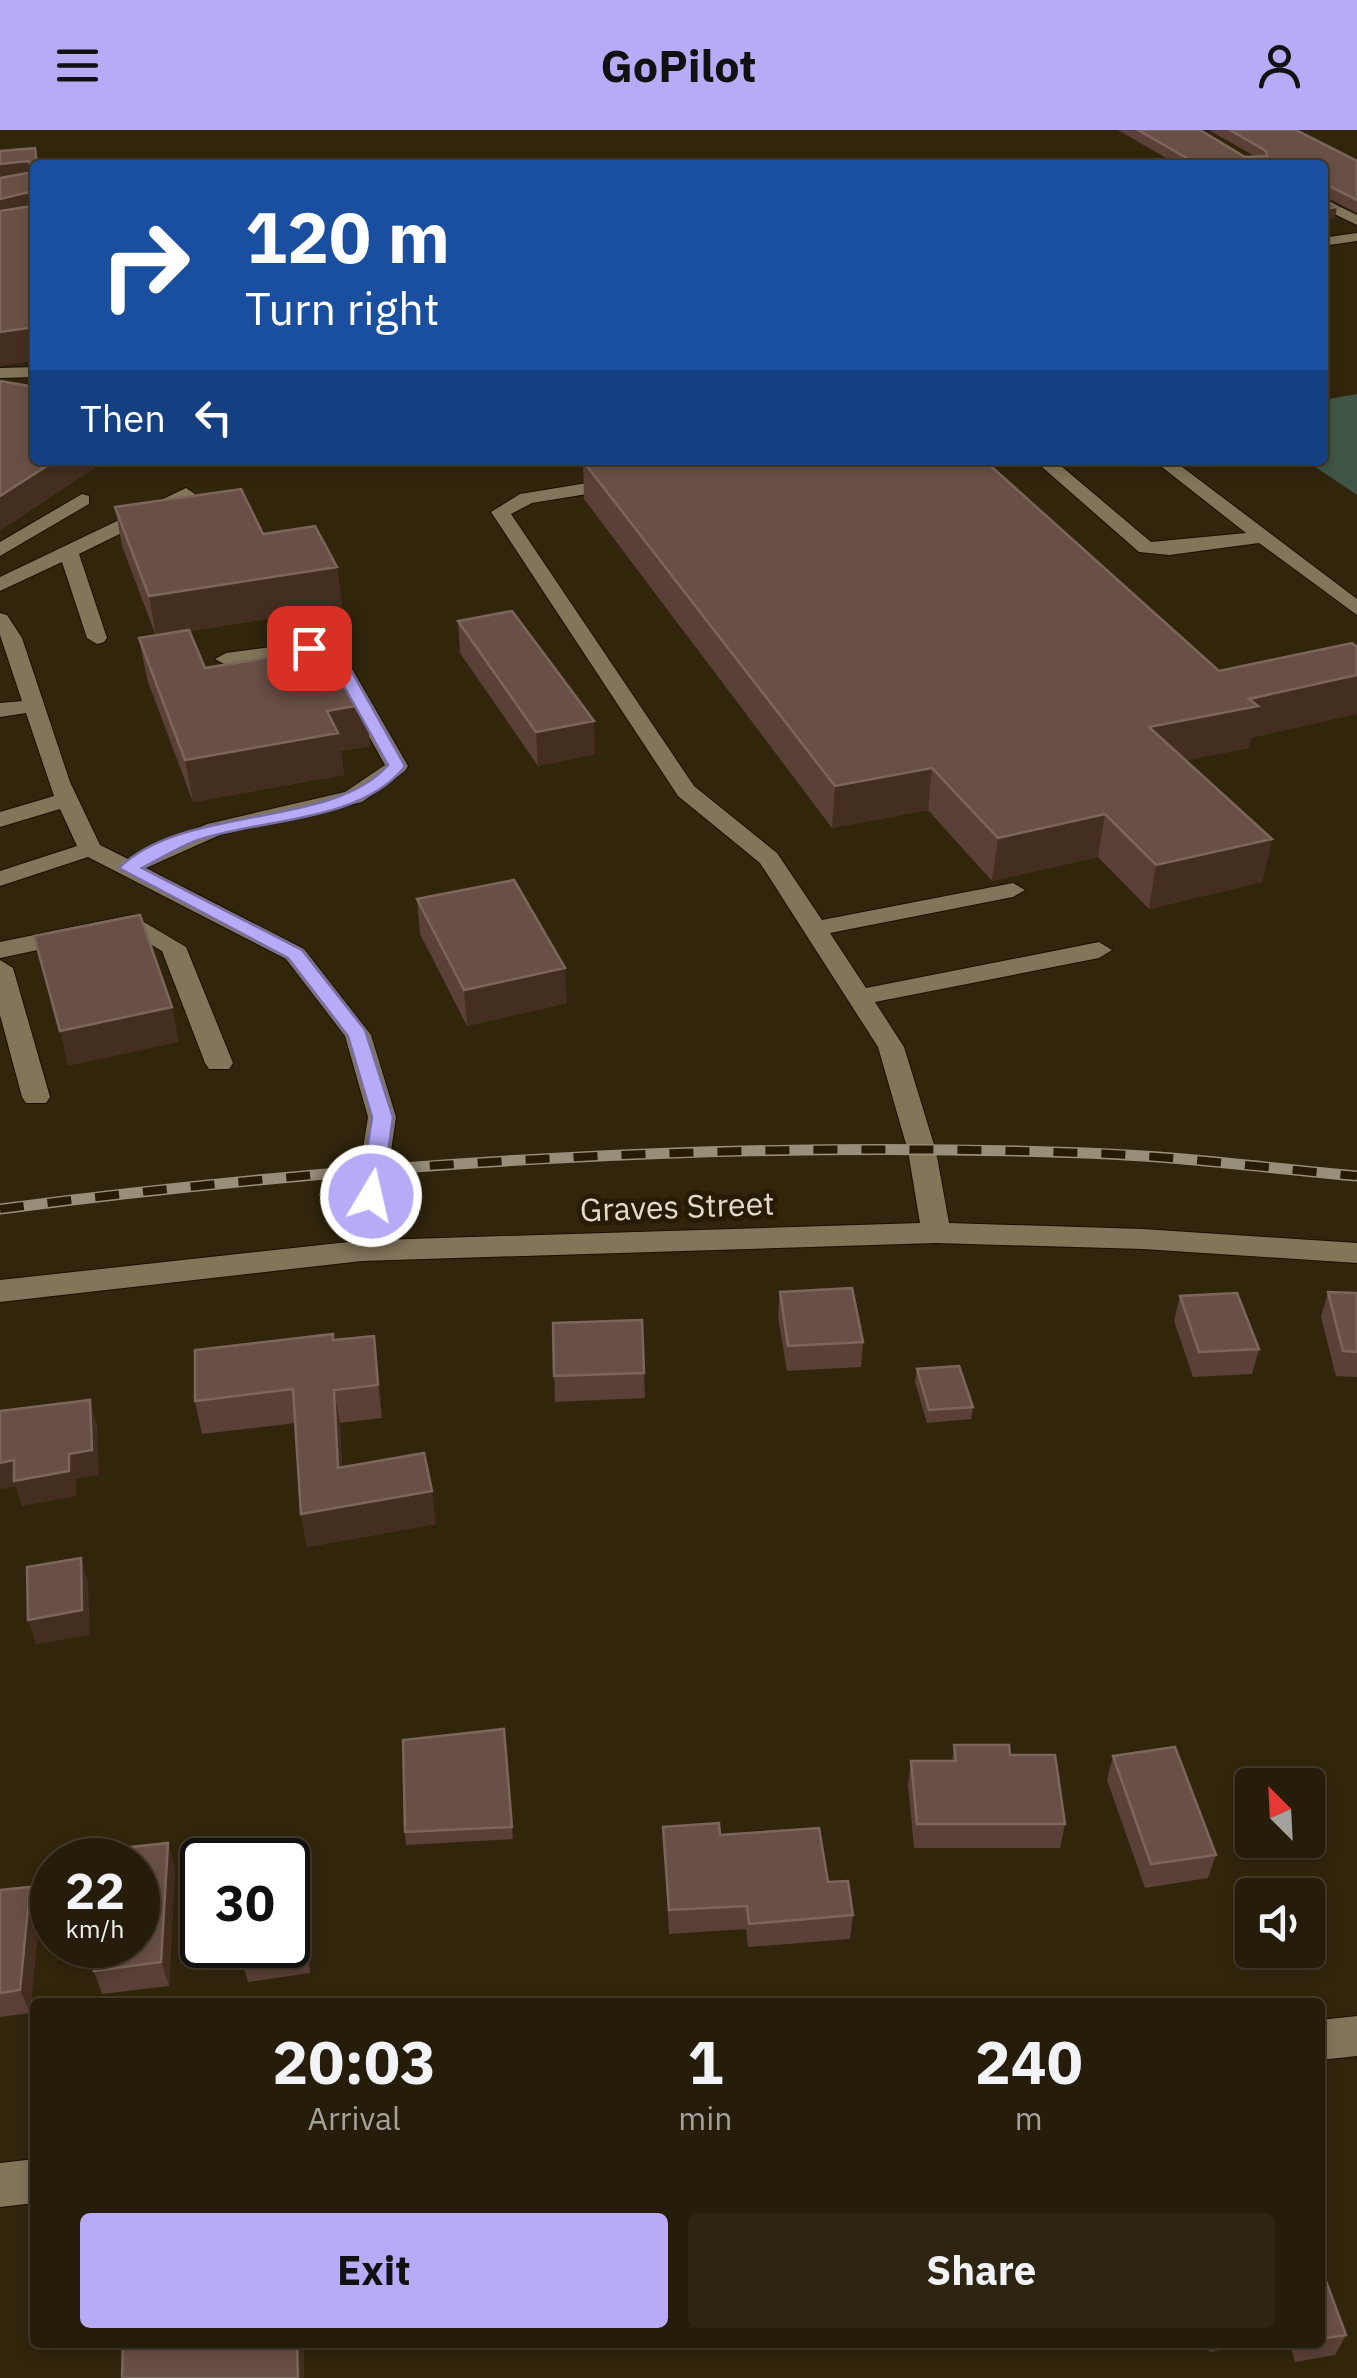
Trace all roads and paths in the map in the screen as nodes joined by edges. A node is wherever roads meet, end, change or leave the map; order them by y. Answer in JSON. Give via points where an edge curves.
{"nodes":[{"id":1,"x":1328,"y":205,"type":"edge"},
{"id":2,"x":1357,"y":221,"type":"edge"},
{"id":3,"x":1357,"y":237,"type":"edge"},
{"id":4,"x":1328,"y":241,"type":"edge"},
{"id":5,"x":30,"y":372,"type":"edge"},
{"id":6,"x":0,"y":373,"type":"edge"},
{"id":7,"x":1049,"y":465,"type":"edge"},
{"id":8,"x":1169,"y":465,"type":"edge"},
{"id":9,"x":640,"y":480,"type":"edge"},
{"id":10,"x":186,"y":494,"type":"edge"},
{"id":11,"x":82,"y":500,"type":"dead end"},
{"id":12,"x":1263,"y":537,"type":"junction"},
{"id":13,"x":0,"y":550,"type":"edge"},
{"id":14,"x":68,"y":552,"type":"junction"},
{"id":15,"x":0,"y":585,"type":"edge"},
{"id":16,"x":1357,"y":609,"type":"edge"},
{"id":17,"x":0,"y":619,"type":"edge"},
{"id":18,"x":97,"y":638,"type":"dead end"},
{"id":19,"x":226,"y":659,"type":"dead end"},
{"id":20,"x":34,"y":706,"type":"junction"},
{"id":21,"x":0,"y":710,"type":"edge"},
{"id":22,"x":67,"y":799,"type":"junction"},
{"id":23,"x":0,"y":820,"type":"edge"},
{"id":24,"x":90,"y":849,"type":"junction"},
{"id":25,"x":128,"y":868,"type":"junction"},
{"id":26,"x":0,"y":879,"type":"edge"},
{"id":27,"x":1013,"y":890,"type":"dead end"},
{"id":28,"x":814,"y":929,"type":"junction"},
{"id":29,"x":0,"y":950,"type":"edge"},
{"id":30,"x":1100,"y":950,"type":"dead end"},
{"id":31,"x":0,"y":968,"type":"edge"},
{"id":32,"x":859,"y":998,"type":"junction"},
{"id":33,"x":219,"y":1063,"type":"dead end"},
{"id":34,"x":36,"y":1097,"type":"dead end"},
{"id":35,"x":936,"y":1233,"type":"junction"},
{"id":36,"x":362,"y":1250,"type":"junction"},
{"id":37,"x":1357,"y":1253,"type":"edge"},
{"id":38,"x":0,"y":1291,"type":"edge"},
{"id":39,"x":1357,"y":2036,"type":"edge"},
{"id":40,"x":1325,"y":2039,"type":"edge"},
{"id":41,"x":30,"y":2182,"type":"edge"},
{"id":42,"x":0,"y":2185,"type":"edge"}],
"edges":[{"from":1,"to":2,"type":"street"},
{"from":3,"to":4,"type":"street"},
{"from":5,"to":6,"type":"street"},
{"from":7,"to":12,"type":"street","via":[[1146,548]]},
{"from":8,"to":12,"type":"street"},
{"from":9,"to":28,"type":"street","via":[[527,498],[500,512],[686,791],[768,858]]},
{"from":10,"to":14,"type":"street"},
{"from":11,"to":13,"type":"street"},
{"from":12,"to":16,"type":"street"},
{"from":14,"to":15,"type":"street"},
{"from":14,"to":18,"type":"street"},
{"from":17,"to":20,"type":"street"},
{"from":19,"to":25,"type":"street","via":[[309,648],[333,653],[397,766],[379,786],[191,836]]},
{"from":20,"to":21,"type":"street"},
{"from":20,"to":22,"type":"street"},
{"from":22,"to":23,"type":"street"},
{"from":22,"to":24,"type":"street"},
{"from":24,"to":25,"type":"street"},
{"from":24,"to":26,"type":"street"},
{"from":25,"to":36,"type":"street","via":[[295,954],[358,1035],[382,1117]]},
{"from":27,"to":28,"type":"street"},
{"from":28,"to":32,"type":"street"},
{"from":29,"to":33,"type":"street","via":[[132,923],[173,947]]},
{"from":30,"to":32,"type":"street"},
{"from":31,"to":34,"type":"street"},
{"from":32,"to":35,"type":"street","via":[[891,1047],[922,1150]]},
{"from":35,"to":36,"type":"street","name":"Graves Street"},
{"from":35,"to":37,"type":"street","name":"Graves Street"},
{"from":36,"to":38,"type":"street","name":"Graves Street"},
{"from":39,"to":40,"type":"street"},
{"from":41,"to":42,"type":"street"}]}
